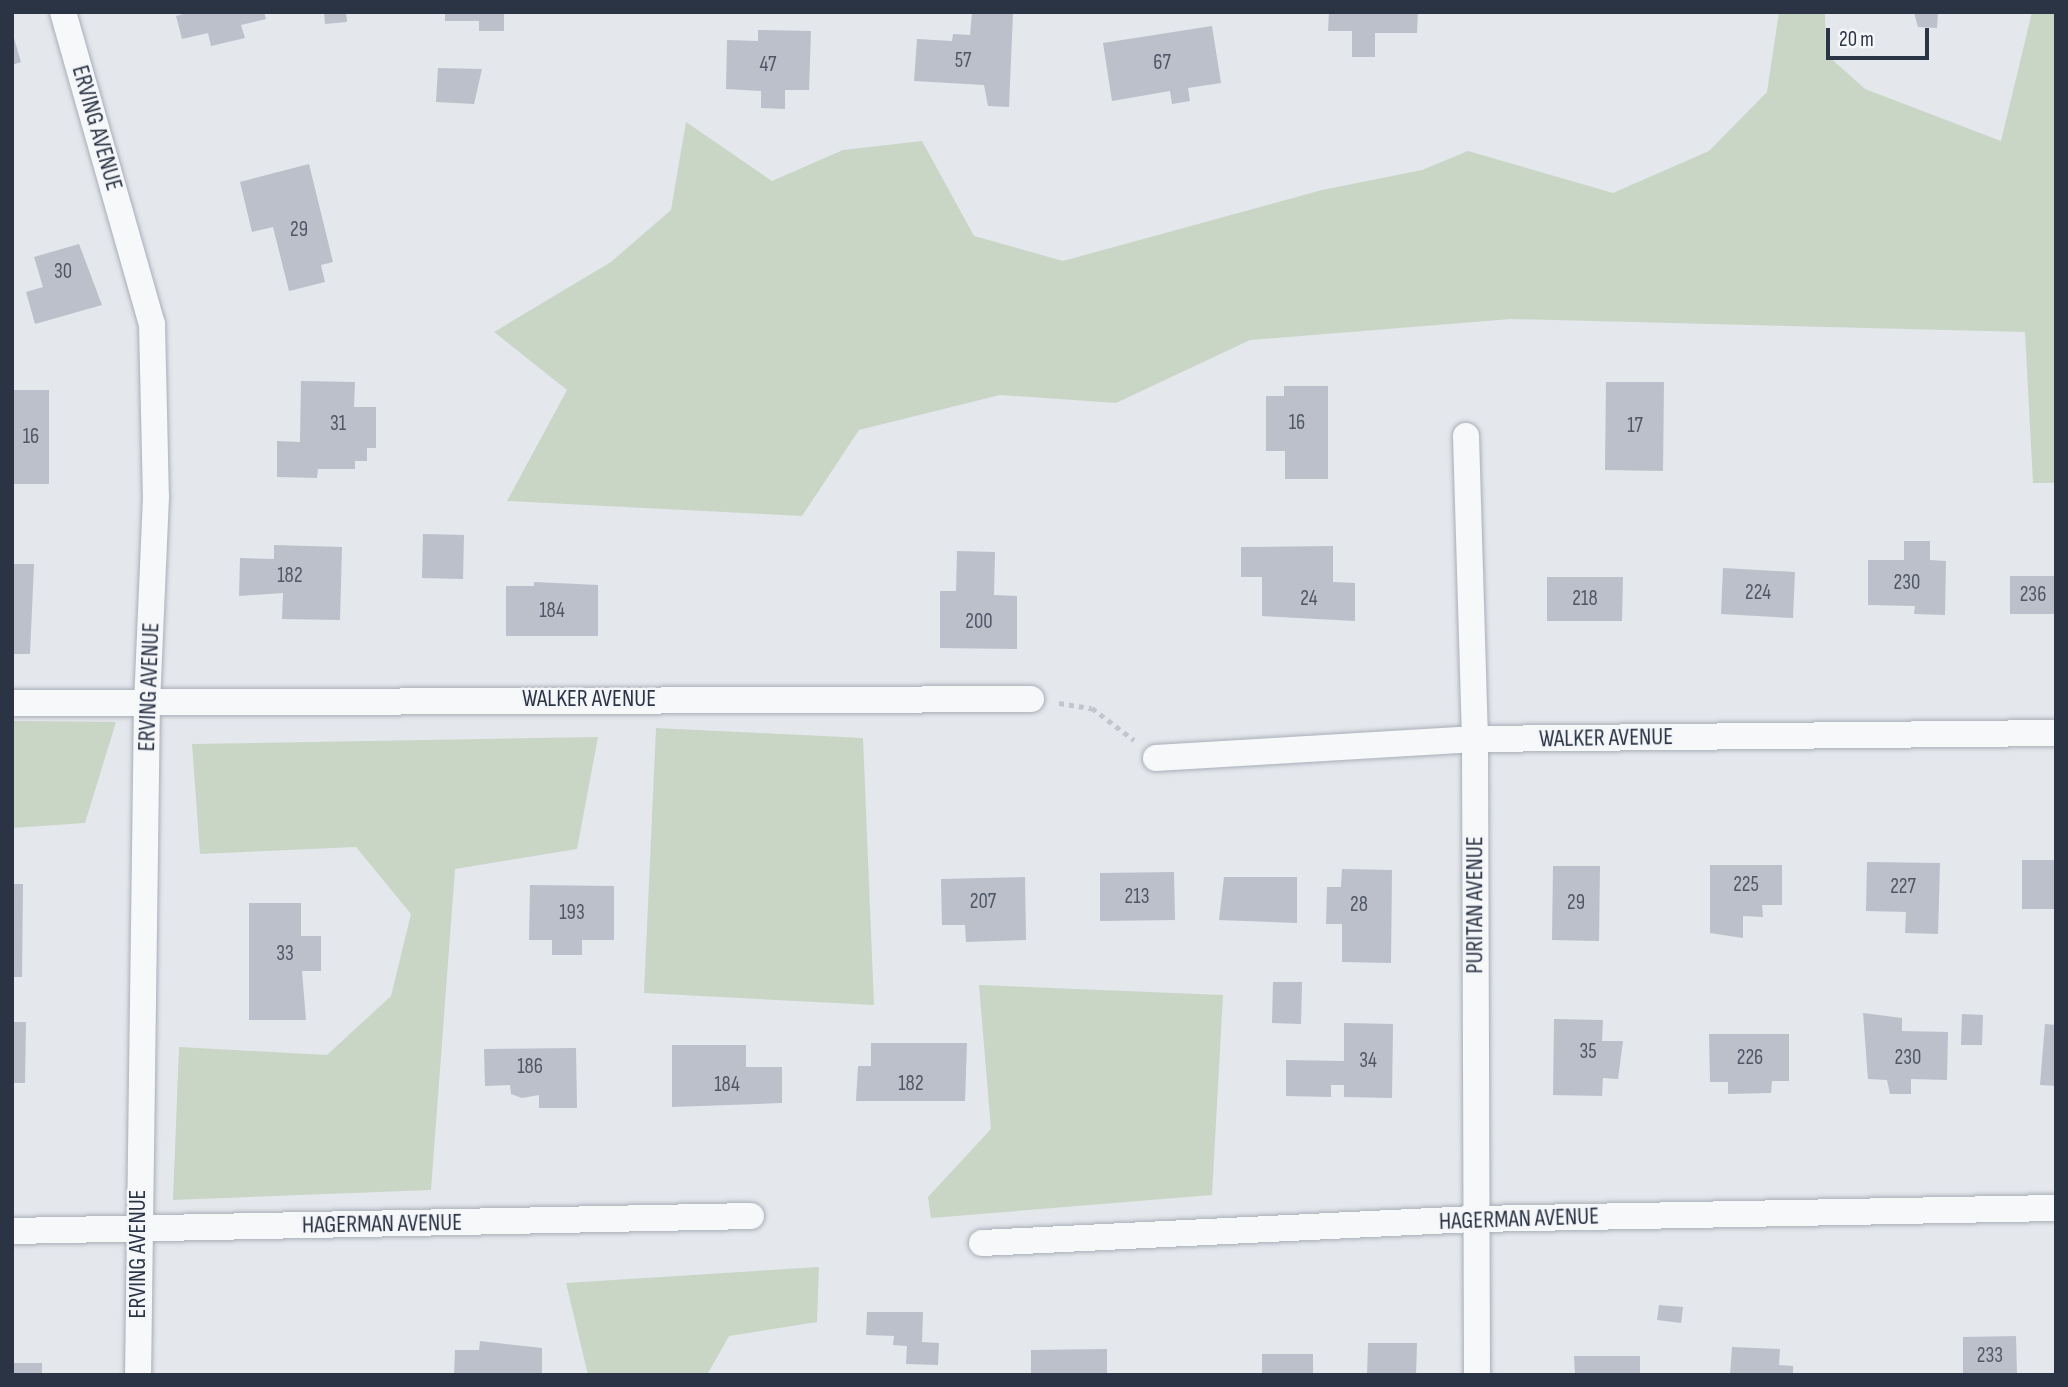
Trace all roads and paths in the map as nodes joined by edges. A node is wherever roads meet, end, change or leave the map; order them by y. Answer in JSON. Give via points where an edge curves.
{"nodes":[{"id":1,"x":63,"y":12,"type":"edge"},
{"id":2,"x":1466,"y":436,"type":"dead end"},
{"id":3,"x":1031,"y":699,"type":"joint"},
{"id":4,"x":147,"y":700,"type":"junction"},
{"id":5,"x":12,"y":703,"type":"edge"},
{"id":6,"x":2056,"y":733,"type":"edge"},
{"id":7,"x":1475,"y":739,"type":"junction"},
{"id":8,"x":1156,"y":758,"type":"joint"},
{"id":9,"x":2056,"y":1208,"type":"edge"},
{"id":10,"x":751,"y":1216,"type":"dead end"},
{"id":11,"x":1477,"y":1219,"type":"junction"},
{"id":12,"x":137,"y":1229,"type":"junction"},
{"id":13,"x":12,"y":1231,"type":"edge"},
{"id":14,"x":982,"y":1243,"type":"dead end"},
{"id":15,"x":138,"y":1375,"type":"edge"},
{"id":16,"x":1477,"y":1375,"type":"edge"}],
"edges":[{"from":1,"to":4,"type":"street","name":"ERVING AVENUE","via":[[152,324],[156,497]]},
{"from":2,"to":7,"type":"street","name":"PURITAN AVENUE"},
{"from":3,"to":4,"type":"street","name":"WALKER AVENUE"},
{"from":3,"to":8,"type":"path","via":[[1092,708]]},
{"from":4,"to":5,"type":"street","name":"WALKER AVENUE"},
{"from":4,"to":12,"type":"street","name":"ERVING AVENUE"},
{"from":6,"to":7,"type":"street","name":"WALKER AVENUE"},
{"from":7,"to":8,"type":"street","name":"WALKER AVENUE"},
{"from":7,"to":11,"type":"street","name":"PURITAN AVENUE"},
{"from":9,"to":11,"type":"street","name":"HAGERMAN AVENUE"},
{"from":10,"to":12,"type":"street","name":"HAGERMAN AVENUE"},
{"from":11,"to":14,"type":"street","name":"HAGERMAN AVENUE"},
{"from":11,"to":16,"type":"street","name":"PURITAN AVENUE"},
{"from":12,"to":13,"type":"street","name":"HAGERMAN AVENUE"},
{"from":12,"to":15,"type":"street","name":"ERVING AVENUE"}]}
